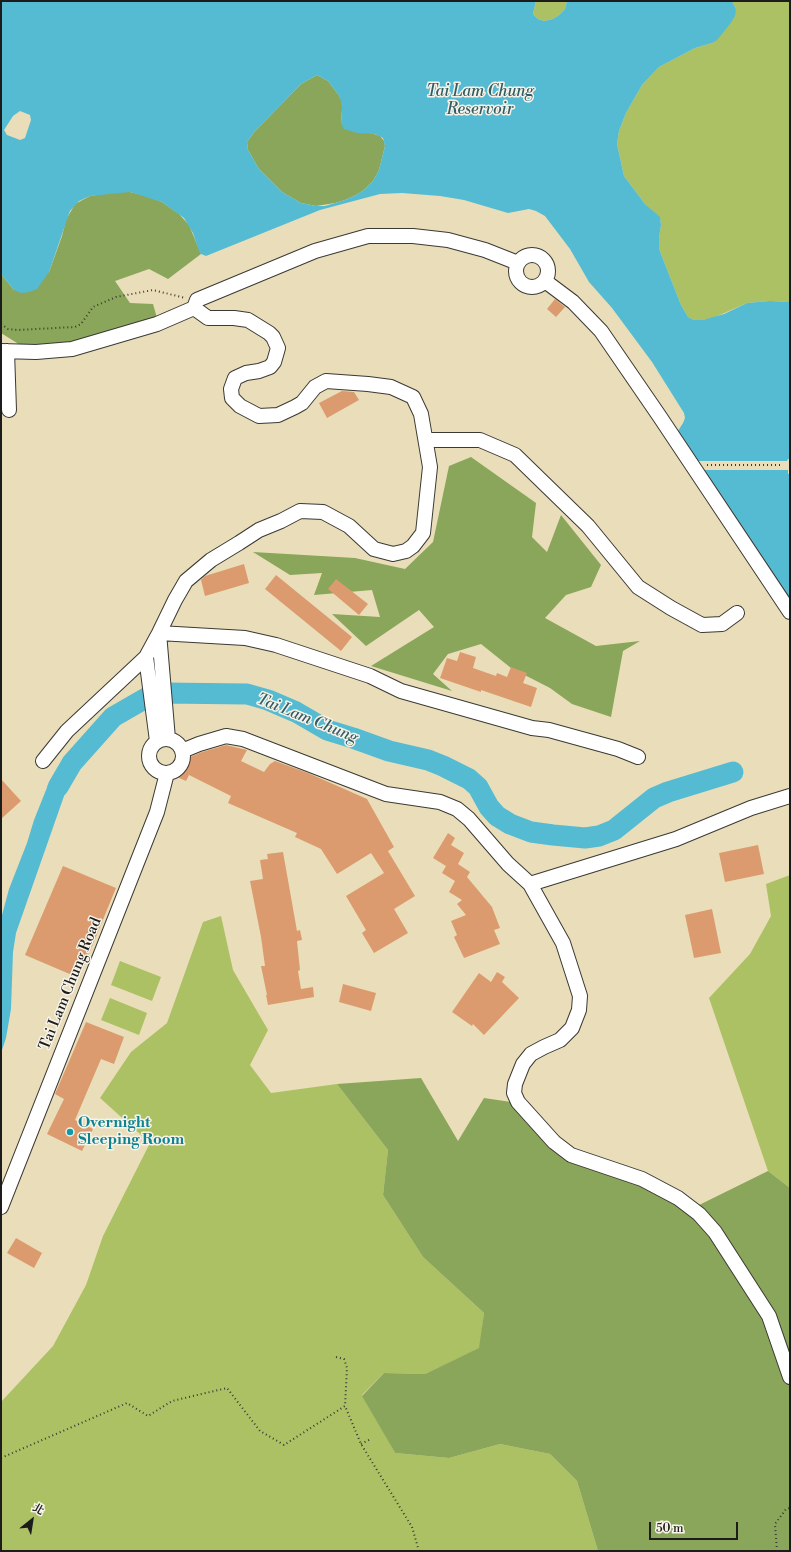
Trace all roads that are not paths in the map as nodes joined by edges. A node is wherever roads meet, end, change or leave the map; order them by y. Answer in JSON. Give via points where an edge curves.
{"nodes":[{"id":1,"x":518,"y":263,"type":"junction"},
{"id":2,"x":545,"y":281,"type":"junction"},
{"id":3,"x":195,"y":304,"type":"junction"},
{"id":4,"x":4,"y":351,"type":"edge"},
{"id":5,"x":9,"y":410,"type":"dead end"},
{"id":6,"x":426,"y":440,"type":"junction"},
{"id":7,"x":790,"y":612,"type":"edge"},
{"id":8,"x":737,"y":613,"type":"dead end"},
{"id":9,"x":159,"y":633,"type":"junction"},
{"id":10,"x":146,"y":657,"type":"junction"},
{"id":11,"x":162,"y":733,"type":"junction"},
{"id":12,"x":182,"y":751,"type":"junction"},
{"id":13,"x":638,"y":757,"type":"dead end"},
{"id":14,"x":43,"y":761,"type":"dead end"},
{"id":15,"x":167,"y":773,"type":"junction"},
{"id":16,"x":790,"y":796,"type":"edge"},
{"id":17,"x":530,"y":884,"type":"junction"},
{"id":18,"x":1,"y":1207,"type":"edge"},
{"id":19,"x":790,"y":1377,"type":"edge"}],
"edges":[{"from":1,"to":2,"type":"lane","via":[[516,273],[526,286],[536,286]]},
{"from":1,"to":2,"type":"lane","via":[[531,254],[541,257],[548,265],[549,271]]},
{"from":1,"to":3,"type":"lane","via":[[485,250],[448,240],[413,236],[368,236],[315,251]]},
{"from":2,"to":7,"type":"lane","via":[[573,302],[601,331]]},
{"from":3,"to":4,"type":"lane","via":[[157,324],[72,349]]},
{"from":3,"to":6,"type":"lane","via":[[208,318],[248,320],[269,333],[278,348],[270,368],[235,378],[231,389],[232,398],[240,406],[259,416],[278,415],[302,403],[315,387],[326,381],[391,387],[412,397],[421,414]]},
{"from":4,"to":5,"type":"lane"},
{"from":6,"to":8,"type":"lane","via":[[480,440],[515,455],[588,526],[638,587],[702,625],[722,624]]},
{"from":6,"to":9,"type":"lane","via":[[430,467],[425,519],[422,533],[413,546],[406,551],[393,554],[374,549],[349,526],[323,512],[300,510],[238,543],[211,560],[186,581]]},
{"from":9,"to":10,"type":"lane"},
{"from":9,"to":11,"type":"lane","via":[[164,671]]},
{"from":9,"to":13,"type":"lane","via":[[245,638],[276,645],[370,676],[401,691],[618,749]]},
{"from":10,"to":11,"type":"lane"},
{"from":10,"to":14,"type":"lane","via":[[67,731]]},
{"from":11,"to":12,"type":"lane","via":[[177,743]]},
{"from":11,"to":15,"type":"lane","via":[[150,749],[149,760],[156,770]]},
{"from":12,"to":15,"type":"lane","via":[[180,765]]},
{"from":12,"to":17,"type":"lane","via":[[226,736],[244,739],[386,794],[440,802],[457,809],[469,819],[508,864]]},
{"from":15,"to":18,"type":"lane","name":"Tai Lam Chung Road","via":[[157,812]]},
{"from":16,"to":17,"type":"lane","via":[[751,808],[676,839]]},
{"from":17,"to":19,"type":"lane","via":[[563,943],[580,996],[579,1010],[572,1028],[560,1040],[531,1054],[523,1064],[515,1084],[514,1093],[518,1102],[554,1142],[570,1154],[642,1179],[678,1198],[699,1214],[715,1232],[768,1316]]}]}
